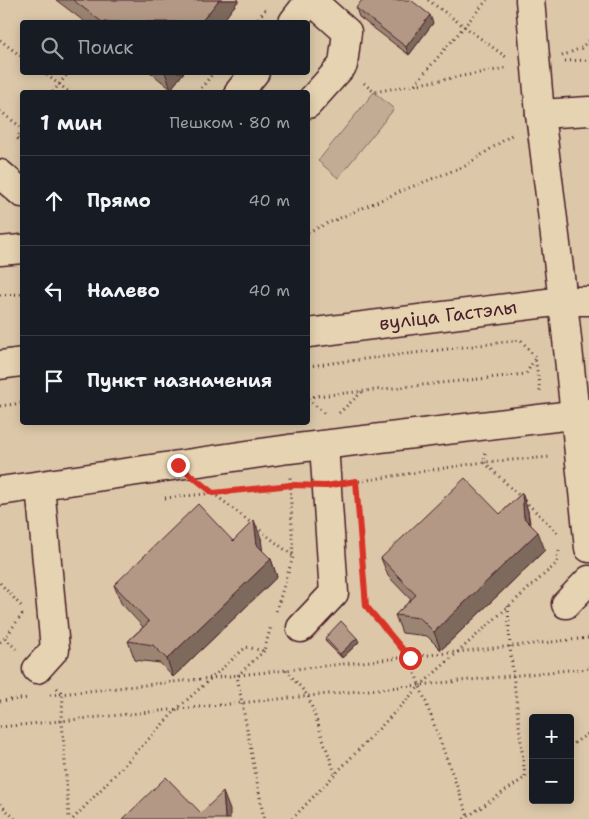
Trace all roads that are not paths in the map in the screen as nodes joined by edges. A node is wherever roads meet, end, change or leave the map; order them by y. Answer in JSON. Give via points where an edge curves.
{"nodes":[{"id":1,"x":310,"y":0,"type":"edge"},
{"id":2,"x":530,"y":0,"type":"edge"},
{"id":3,"x":295,"y":20,"type":"edge"},
{"id":4,"x":253,"y":75,"type":"edge"},
{"id":5,"x":241,"y":90,"type":"edge"},
{"id":6,"x":310,"y":102,"type":"edge"},
{"id":7,"x":589,"y":111,"type":"edge"},
{"id":8,"x":540,"y":114,"type":"junction"},
{"id":9,"x":0,"y":174,"type":"edge"},
{"id":10,"x":20,"y":192,"type":"edge"},
{"id":11,"x":20,"y":249,"type":"edge"},
{"id":12,"x":0,"y":251,"type":"edge"},
{"id":13,"x":576,"y":301,"type":"edge"},
{"id":14,"x":310,"y":333,"type":"edge"},
{"id":15,"x":20,"y":362,"type":"edge"},
{"id":16,"x":0,"y":365,"type":"edge"},
{"id":17,"x":582,"y":414,"type":"edge"},
{"id":18,"x":324,"y":445,"type":"junction"},
{"id":19,"x":40,"y":486,"type":"junction"},
{"id":20,"x":0,"y":491,"type":"edge"},
{"id":21,"x":589,"y":548,"type":"edge"},
{"id":22,"x":589,"y":580,"type":"edge"},
{"id":23,"x":566,"y":604,"type":"dead end"},
{"id":24,"x":300,"y":628,"type":"dead end"},
{"id":25,"x":37,"y":668,"type":"road end"}],
"edges":[{"from":1,"to":3,"type":"street"},
{"from":1,"to":6,"type":"street","via":[[347,32],[343,65]]},
{"from":2,"to":8,"type":"street"},
{"from":4,"to":5,"type":"street"},
{"from":7,"to":8,"type":"street"},
{"from":8,"to":13,"type":"street"},
{"from":9,"to":10,"type":"street"},
{"from":11,"to":12,"type":"street"},
{"from":13,"to":14,"type":"street","name":"вуліца Гастэлы"},
{"from":13,"to":17,"type":"street","via":[[567,352]]},
{"from":15,"to":16,"type":"street"},
{"from":17,"to":18,"type":"street"},
{"from":17,"to":21,"type":"street","via":[[578,455]]},
{"from":18,"to":19,"type":"street"},
{"from":18,"to":24,"type":"street","via":[[334,593]]},
{"from":19,"to":20,"type":"street"},
{"from":19,"to":25,"type":"street","via":[[55,649]]},
{"from":22,"to":23,"type":"street"}]}
